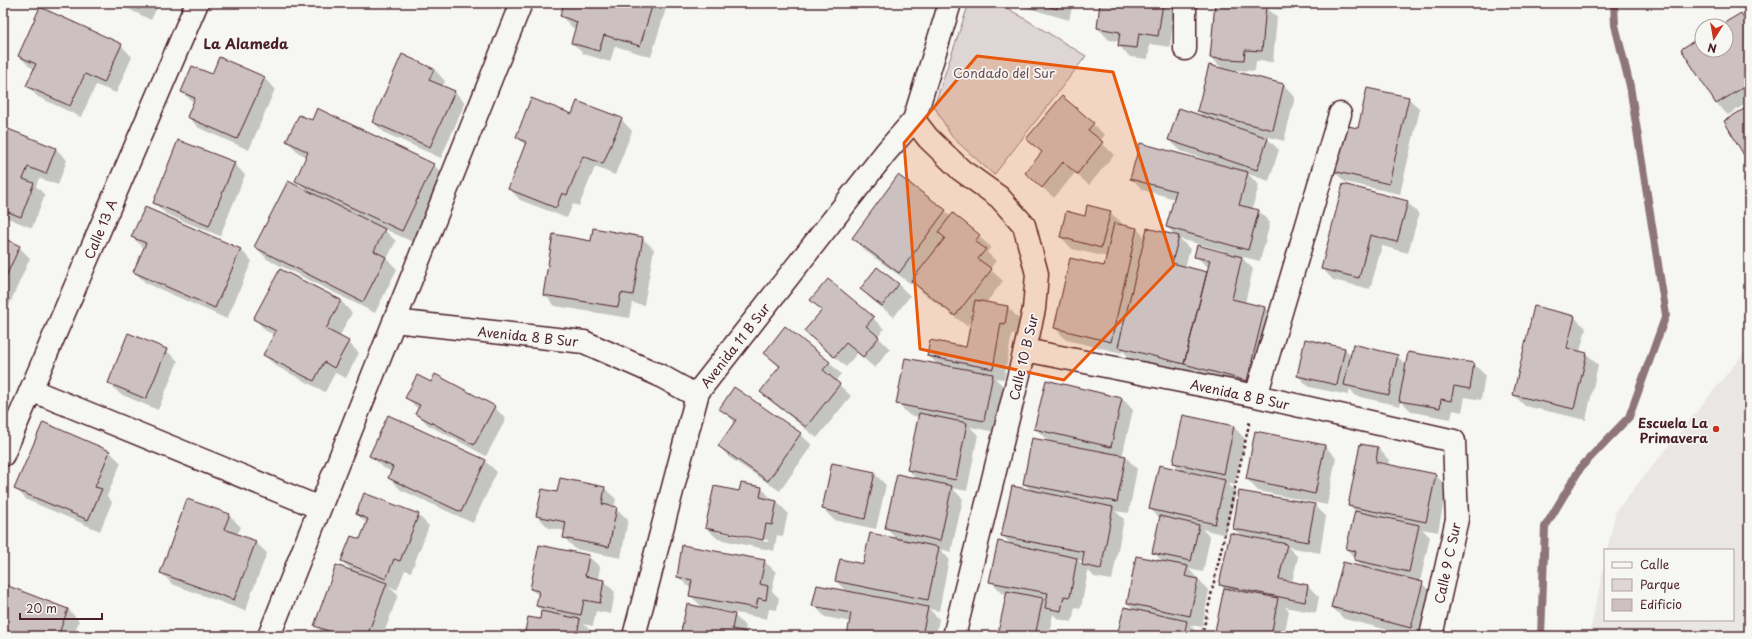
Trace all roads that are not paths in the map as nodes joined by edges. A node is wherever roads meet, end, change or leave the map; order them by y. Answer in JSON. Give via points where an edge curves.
{"nodes":[{"id":1,"x":197,"y":3,"type":"edge"},
{"id":2,"x":521,"y":3,"type":"edge"},
{"id":3,"x":950,"y":3,"type":"edge"},
{"id":4,"x":1185,"y":3,"type":"edge"},
{"id":5,"x":1185,"y":49,"type":"dead end"},
{"id":6,"x":1340,"y":114,"type":"dead end"},
{"id":7,"x":914,"y":120,"type":"junction"},
{"id":8,"x":394,"y":321,"type":"junction"},
{"id":9,"x":1025,"y":350,"type":"junction"},
{"id":10,"x":31,"y":390,"type":"junction"},
{"id":11,"x":697,"y":396,"type":"junction"},
{"id":12,"x":1256,"y":396,"type":"junction"},
{"id":13,"x":1454,"y":441,"type":"joint"},
{"id":14,"x":3,"y":455,"type":"edge"},
{"id":15,"x":320,"y":508,"type":"junction"},
{"id":16,"x":269,"y":636,"type":"edge"},
{"id":17,"x":634,"y":636,"type":"edge"},
{"id":18,"x":954,"y":636,"type":"edge"},
{"id":19,"x":1431,"y":636,"type":"edge"}],
"edges":[{"from":1,"to":10,"type":"street","name":"Calle 13 A"},
{"from":2,"to":8,"type":"street"},
{"from":3,"to":7,"type":"street"},
{"from":4,"to":5,"type":"street"},
{"from":6,"to":12,"type":"street"},
{"from":7,"to":9,"type":"street","name":"Calle 10 B Sur","via":[[928,138],[961,170],[999,197],[1024,225],[1037,274],[1034,308]]},
{"from":7,"to":11,"type":"street","name":"Avenida 11 B Sur"},
{"from":8,"to":11,"type":"street","name":"Avenida 8 B Sur","via":[[584,342],[659,375]]},
{"from":8,"to":15,"type":"street"},
{"from":9,"to":12,"type":"street","name":"Avenida 8 B Sur"},
{"from":9,"to":18,"type":"street","name":"Calle 10 B Sur"},
{"from":10,"to":14,"type":"street","name":"Calle 13 A"},
{"from":10,"to":15,"type":"street"},
{"from":11,"to":17,"type":"street","name":"Avenida 11 B Sur"},
{"from":12,"to":13,"type":"street","name":"Avenida 8 B Sur"},
{"from":13,"to":19,"type":"street","name":"Calle 9 C Sur","via":[[1457,519]]},
{"from":15,"to":16,"type":"street"}]}
